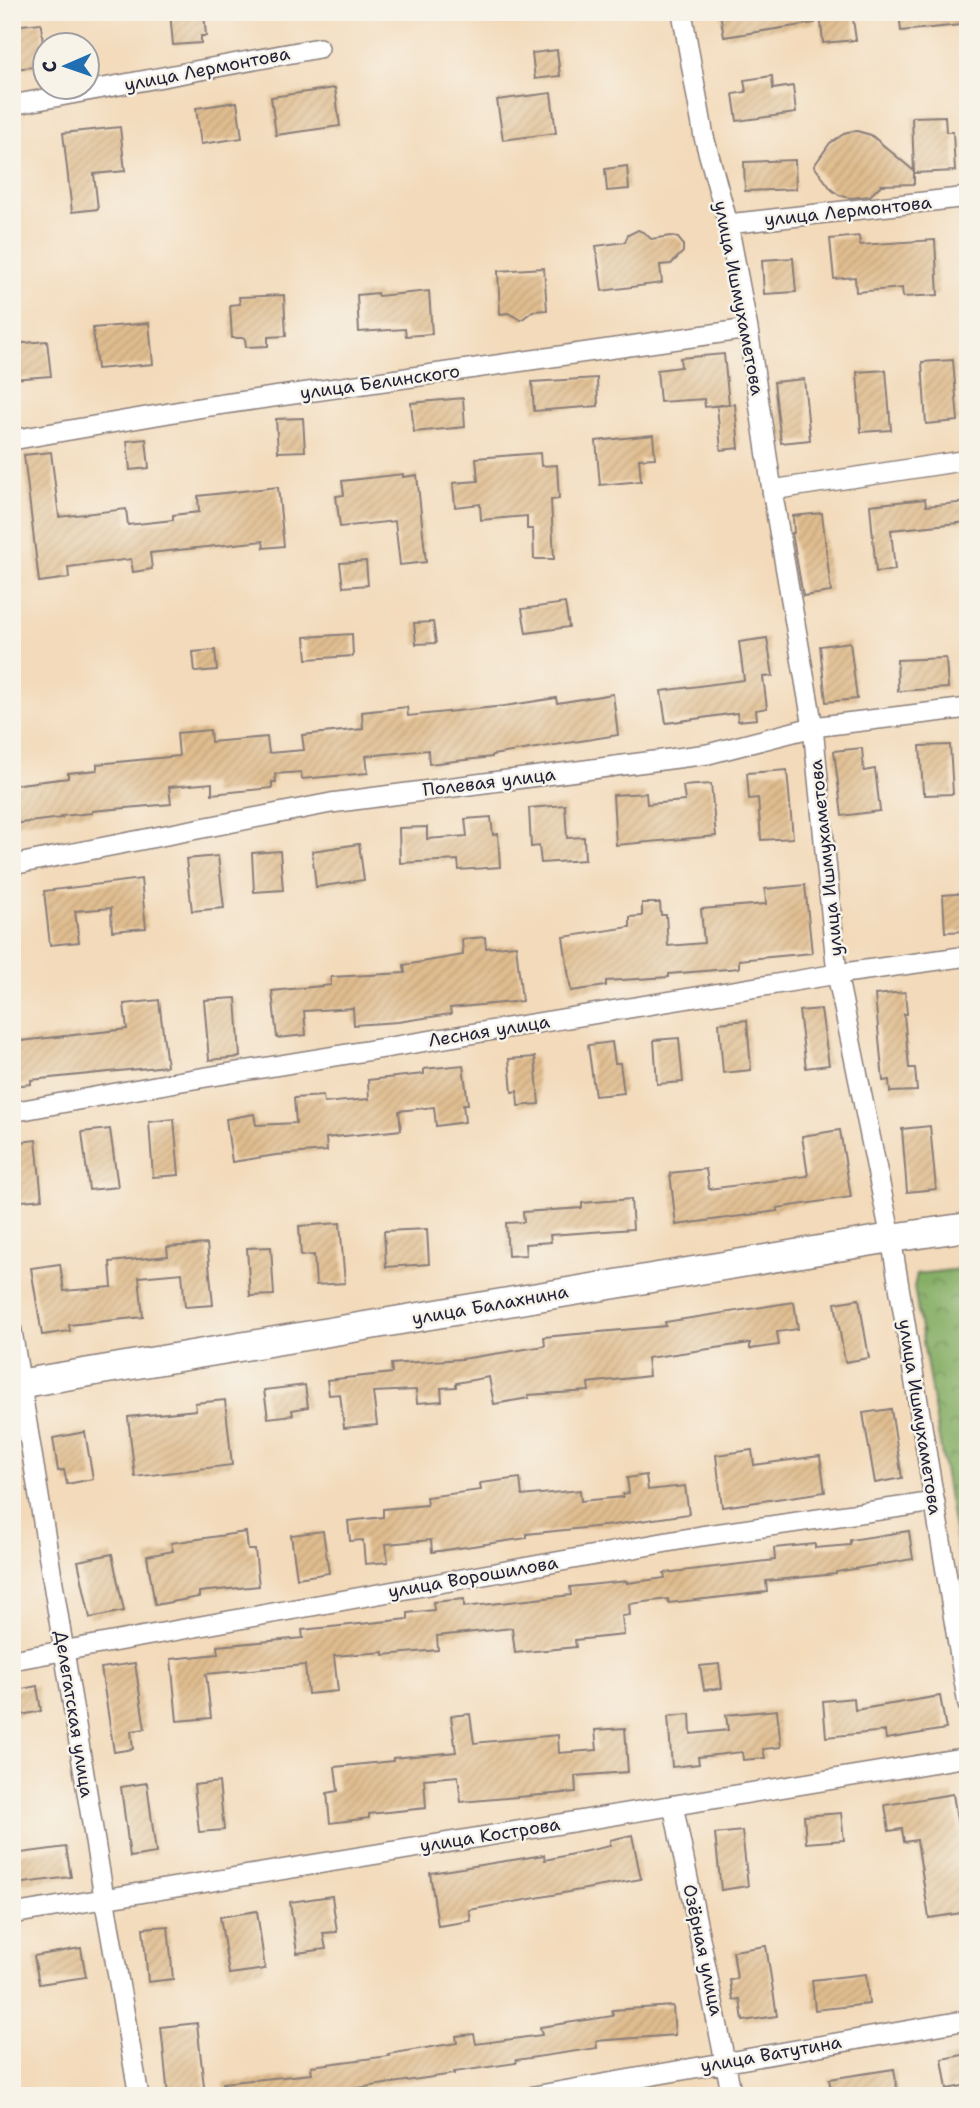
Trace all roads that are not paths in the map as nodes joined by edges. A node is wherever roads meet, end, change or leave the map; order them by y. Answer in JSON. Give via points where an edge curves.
{"nodes":[{"id":1,"x":682,"y":12,"type":"edge"},
{"id":2,"x":319,"y":48,"type":"dead end"},
{"id":3,"x":12,"y":105,"type":"edge"},
{"id":4,"x":968,"y":197,"type":"edge"},
{"id":5,"x":729,"y":224,"type":"junction"},
{"id":6,"x":748,"y":328,"type":"junction"},
{"id":7,"x":12,"y":440,"type":"edge"},
{"id":8,"x":968,"y":460,"type":"edge"},
{"id":9,"x":772,"y":490,"type":"junction"},
{"id":10,"x":968,"y":708,"type":"edge"},
{"id":11,"x":813,"y":727,"type":"junction"},
{"id":12,"x":12,"y":865,"type":"edge"},
{"id":13,"x":968,"y":956,"type":"edge"},
{"id":14,"x":837,"y":974,"type":"junction"},
{"id":15,"x":12,"y":1112,"type":"edge"},
{"id":16,"x":968,"y":1227,"type":"edge"},
{"id":17,"x":891,"y":1238,"type":"junction"},
{"id":18,"x":12,"y":1331,"type":"edge"},
{"id":19,"x":16,"y":1384,"type":"edge"},
{"id":20,"x":935,"y":1502,"type":"junction"},
{"id":21,"x":64,"y":1651,"type":"junction"},
{"id":22,"x":12,"y":1660,"type":"edge"},
{"id":23,"x":968,"y":1704,"type":"edge"},
{"id":24,"x":968,"y":1758,"type":"edge"},
{"id":25,"x":673,"y":1805,"type":"junction"},
{"id":26,"x":104,"y":1898,"type":"junction"},
{"id":27,"x":12,"y":1914,"type":"edge"},
{"id":28,"x":968,"y":2020,"type":"edge"},
{"id":29,"x":726,"y":2061,"type":"junction"},
{"id":30,"x":139,"y":2096,"type":"edge"},
{"id":31,"x":534,"y":2096,"type":"edge"},
{"id":32,"x":732,"y":2096,"type":"edge"}],
"edges":[{"from":1,"to":5,"type":"street","name":"улица Ишмухаметова","via":[[704,137]]},
{"from":2,"to":3,"type":"street","name":"улица Лермонтова"},
{"from":4,"to":5,"type":"street","name":"улица Лермонтова"},
{"from":5,"to":6,"type":"street","name":"улица Ишмухаметова"},
{"from":6,"to":7,"type":"street","name":"улица Белинского","via":[[210,406]]},
{"from":6,"to":9,"type":"street","name":"улица Ишмухаметова"},
{"from":8,"to":9,"type":"street"},
{"from":9,"to":11,"type":"street","name":"улица Ишмухаметова"},
{"from":10,"to":11,"type":"street","name":"Полевая улица"},
{"from":11,"to":12,"type":"street","name":"Полевая улица","via":[[708,754],[331,803]]},
{"from":11,"to":14,"type":"street","name":"улица Ишмухаметова"},
{"from":13,"to":14,"type":"street","name":"Лесная улица"},
{"from":14,"to":15,"type":"street","name":"Лесная улица"},
{"from":14,"to":17,"type":"street","name":"улица Ишмухаметова"},
{"from":16,"to":17,"type":"street","name":"улица Балахнина"},
{"from":17,"to":19,"type":"street","name":"улица Балахнина"},
{"from":17,"to":20,"type":"street","name":"улица Ишмухаметова"},
{"from":18,"to":19,"type":"street","name":"Делегатская улица"},
{"from":19,"to":21,"type":"street","name":"Делегатская улица"},
{"from":20,"to":21,"type":"street","name":"улица Ворошилова","via":[[701,1536]]},
{"from":20,"to":23,"type":"street","name":"улица Ишмухаметова"},
{"from":21,"to":22,"type":"street","name":"улица Ворошилова"},
{"from":21,"to":26,"type":"street","name":"Делегатская улица"},
{"from":24,"to":25,"type":"street","name":"улица Кострова"},
{"from":25,"to":26,"type":"street","name":"улица Кострова"},
{"from":25,"to":29,"type":"street","name":"Озёрная улица"},
{"from":26,"to":27,"type":"street","name":"улица Кострова"},
{"from":26,"to":30,"type":"street","name":"Делегатская улица"},
{"from":28,"to":29,"type":"street","name":"улица Ватутина"},
{"from":29,"to":31,"type":"street","name":"улица Ватутина"},
{"from":29,"to":32,"type":"street","name":"Озёрная улица"}]}
